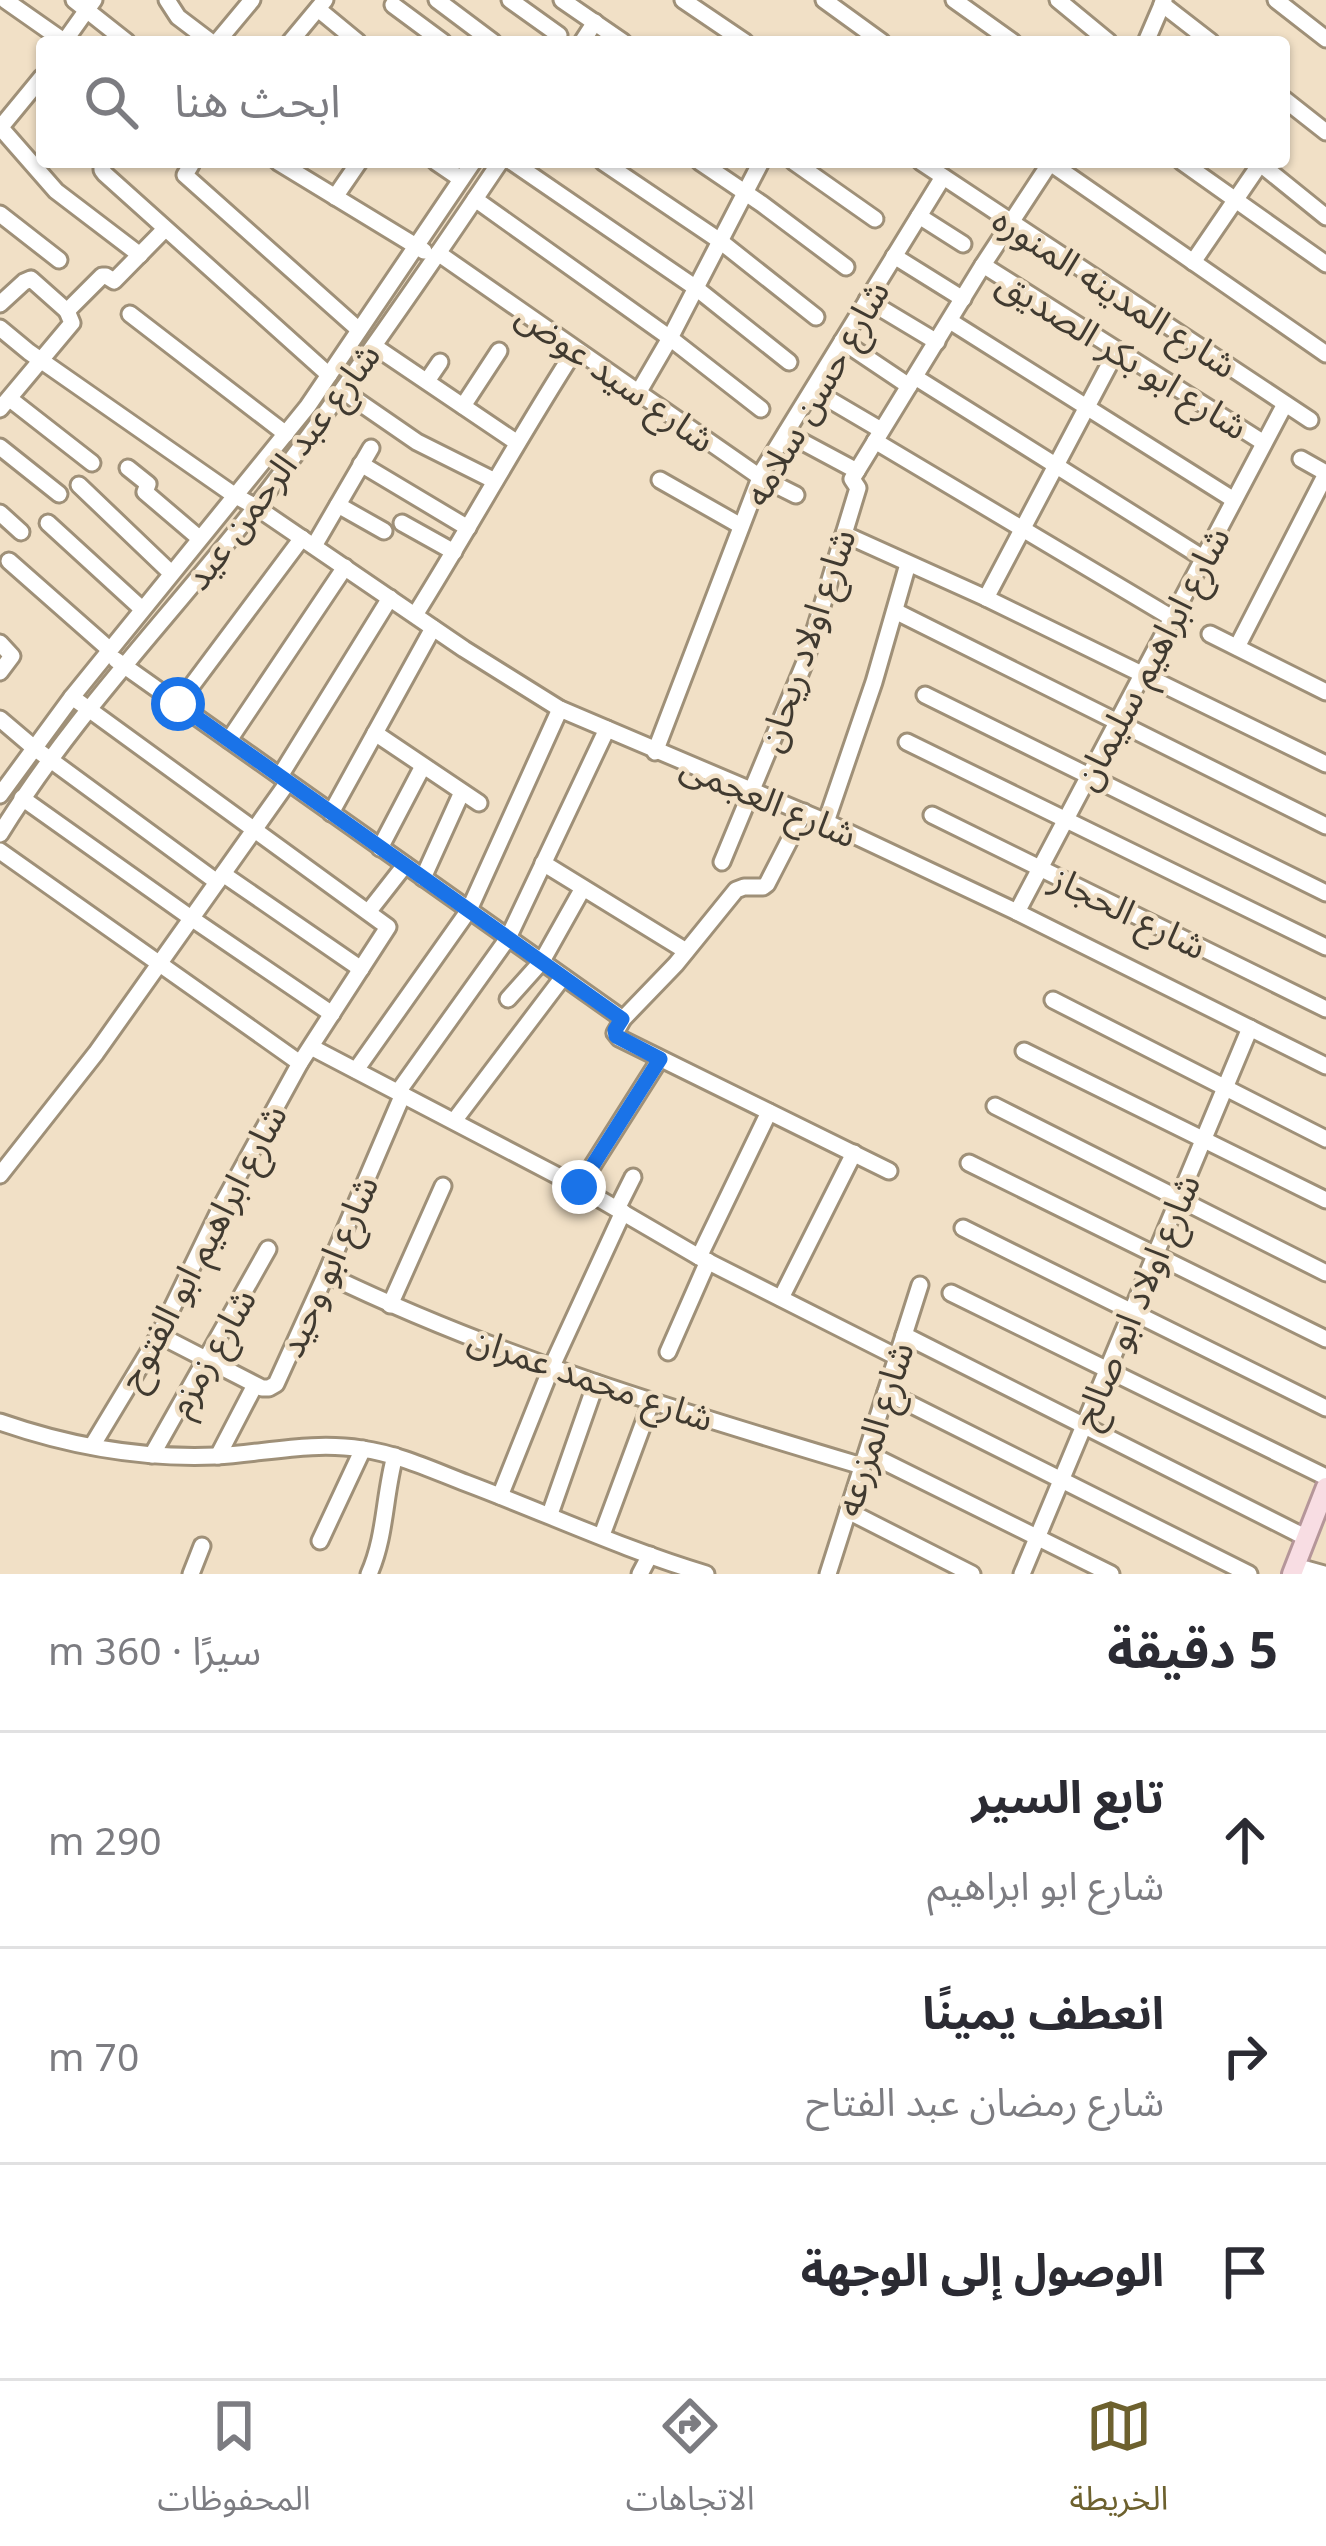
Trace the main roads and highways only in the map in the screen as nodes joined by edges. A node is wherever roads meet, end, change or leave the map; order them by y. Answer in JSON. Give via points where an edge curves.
{"nodes":[{"id":1,"x":1326,"y":1487,"type":"edge"},
{"id":2,"x":1326,"y":1521,"type":"edge"},
{"id":3,"x":1307,"y":1573,"type":"edge"}],
"edges":[{"from":1,"to":3,"type":"main road","via":[[1307,1538]]},
{"from":2,"to":3,"type":"main road"}]}
